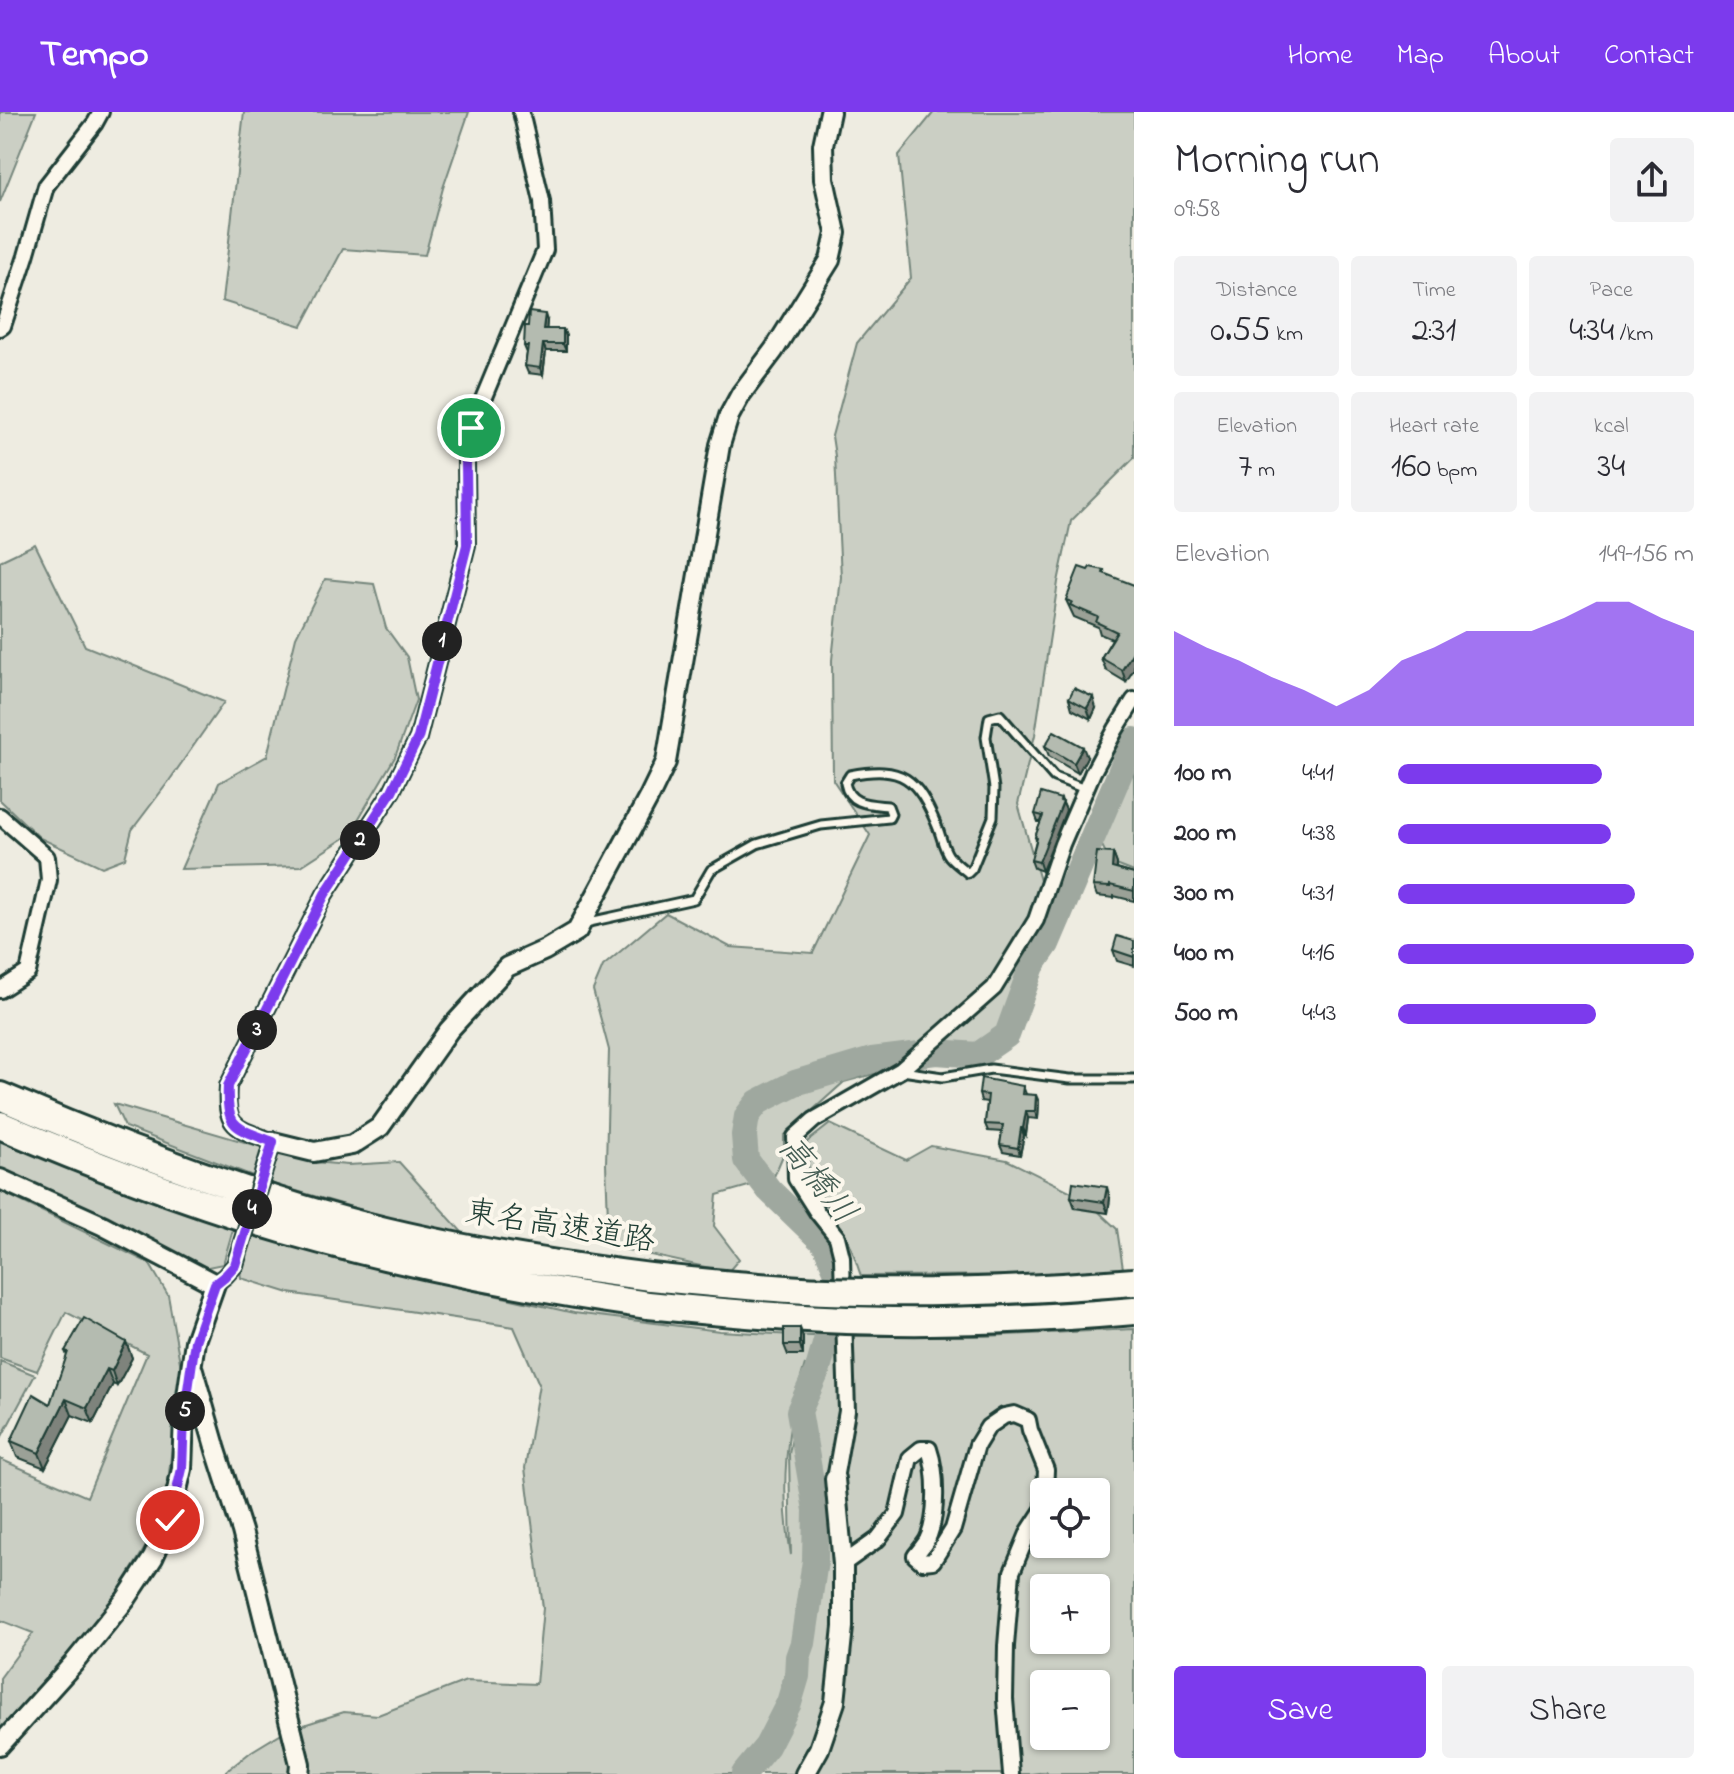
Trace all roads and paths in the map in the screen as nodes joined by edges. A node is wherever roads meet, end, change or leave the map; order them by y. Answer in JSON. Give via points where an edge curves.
{"nodes":[{"id":1,"x":101,"y":112,"type":"edge"},
{"id":2,"x":521,"y":112,"type":"edge"},
{"id":3,"x":830,"y":112,"type":"edge"},
{"id":4,"x":0,"y":328,"type":"edge"},
{"id":5,"x":1134,"y":700,"type":"edge"},
{"id":6,"x":1085,"y":789,"type":"junction"},
{"id":7,"x":0,"y":816,"type":"edge"},
{"id":8,"x":580,"y":924,"type":"junction"},
{"id":9,"x":0,"y":990,"type":"edge"},
{"id":10,"x":901,"y":1070,"type":"junction"},
{"id":11,"x":1134,"y":1079,"type":"edge"},
{"id":12,"x":0,"y":1096,"type":"edge"},
{"id":13,"x":0,"y":1125,"type":"edge"},
{"id":14,"x":272,"y":1147,"type":"junction"},
{"id":15,"x":0,"y":1179,"type":"edge"},
{"id":16,"x":1134,"y":1282,"type":"edge"},
{"id":17,"x":215,"y":1284,"type":"junction"},
{"id":18,"x":1134,"y":1311,"type":"edge"},
{"id":19,"x":192,"y":1364,"type":"junction"},
{"id":20,"x":1046,"y":1478,"type":"edge"},
{"id":21,"x":835,"y":1479,"type":"joint"},
{"id":22,"x":1030,"y":1529,"type":"edge"},
{"id":23,"x":843,"y":1564,"type":"junction"},
{"id":24,"x":0,"y":1745,"type":"edge"},
{"id":25,"x":299,"y":1774,"type":"edge"},
{"id":26,"x":805,"y":1774,"type":"edge"},
{"id":27,"x":1011,"y":1774,"type":"edge"}],
"edges":[{"from":1,"to":4,"type":"street","via":[[46,186]]},
{"from":2,"to":14,"type":"street","via":[[542,201],[545,250],[471,428],[467,545],[418,738],[392,791],[325,894],[228,1086],[227,1111],[237,1127]]},
{"from":3,"to":8,"type":"street","via":[[823,145],[836,233],[830,260],[729,416],[666,762]]},
{"from":5,"to":6,"type":"street"},
{"from":6,"to":8,"type":"lane","via":[[1054,777],[1000,715],[989,718],[986,737],[993,817],[968,873],[948,855],[928,805],[912,782],[899,773],[873,771],[850,775],[847,792],[858,803],[888,806],[889,818],[821,825],[757,844],[711,870],[694,899]]},
{"from":6,"to":10,"type":"street","via":[[1036,920],[994,988]]},
{"from":7,"to":9,"type":"street","via":[[47,857],[49,880],[28,972]]},
{"from":8,"to":14,"type":"street","via":[[545,950],[507,967],[449,1030],[380,1127],[352,1145],[314,1152]]},
{"from":10,"to":11,"type":"lane","via":[[943,1077],[991,1069],[1070,1079]]},
{"from":10,"to":21,"type":"street","via":[[814,1120],[795,1137],[796,1179],[837,1237],[842,1257],[847,1411]]},
{"from":12,"to":16,"type":"highway","name":"東名高速道路","bridge":true,"via":[[185,1171],[306,1209],[543,1263],[827,1291],[928,1293]]},
{"from":13,"to":18,"type":"highway","name":"東名高速道路","bridge":true,"via":[[177,1195],[285,1230],[556,1292],[826,1319],[1039,1319]]},
{"from":14,"to":17,"type":"street","bridge":true,"via":[[235,1265]]},
{"from":15,"to":17,"type":"street"},
{"from":17,"to":19,"type":"street"},
{"from":19,"to":24,"type":"street","via":[[182,1469],[170,1520],[153,1558],[73,1664]]},
{"from":19,"to":25,"type":"street","via":[[242,1531]]},
{"from":20,"to":23,"type":"street","via":[[1028,1420],[1004,1416],[988,1427],[977,1445],[953,1529],[933,1561],[922,1562],[915,1556],[933,1518],[935,1465],[929,1449],[921,1449],[910,1458],[897,1514],[878,1539]]},
{"from":21,"to":23,"type":"street"},
{"from":22,"to":27,"type":"street","via":[[1012,1572],[1006,1646]]},
{"from":23,"to":26,"type":"street","via":[[835,1702]]}]}
